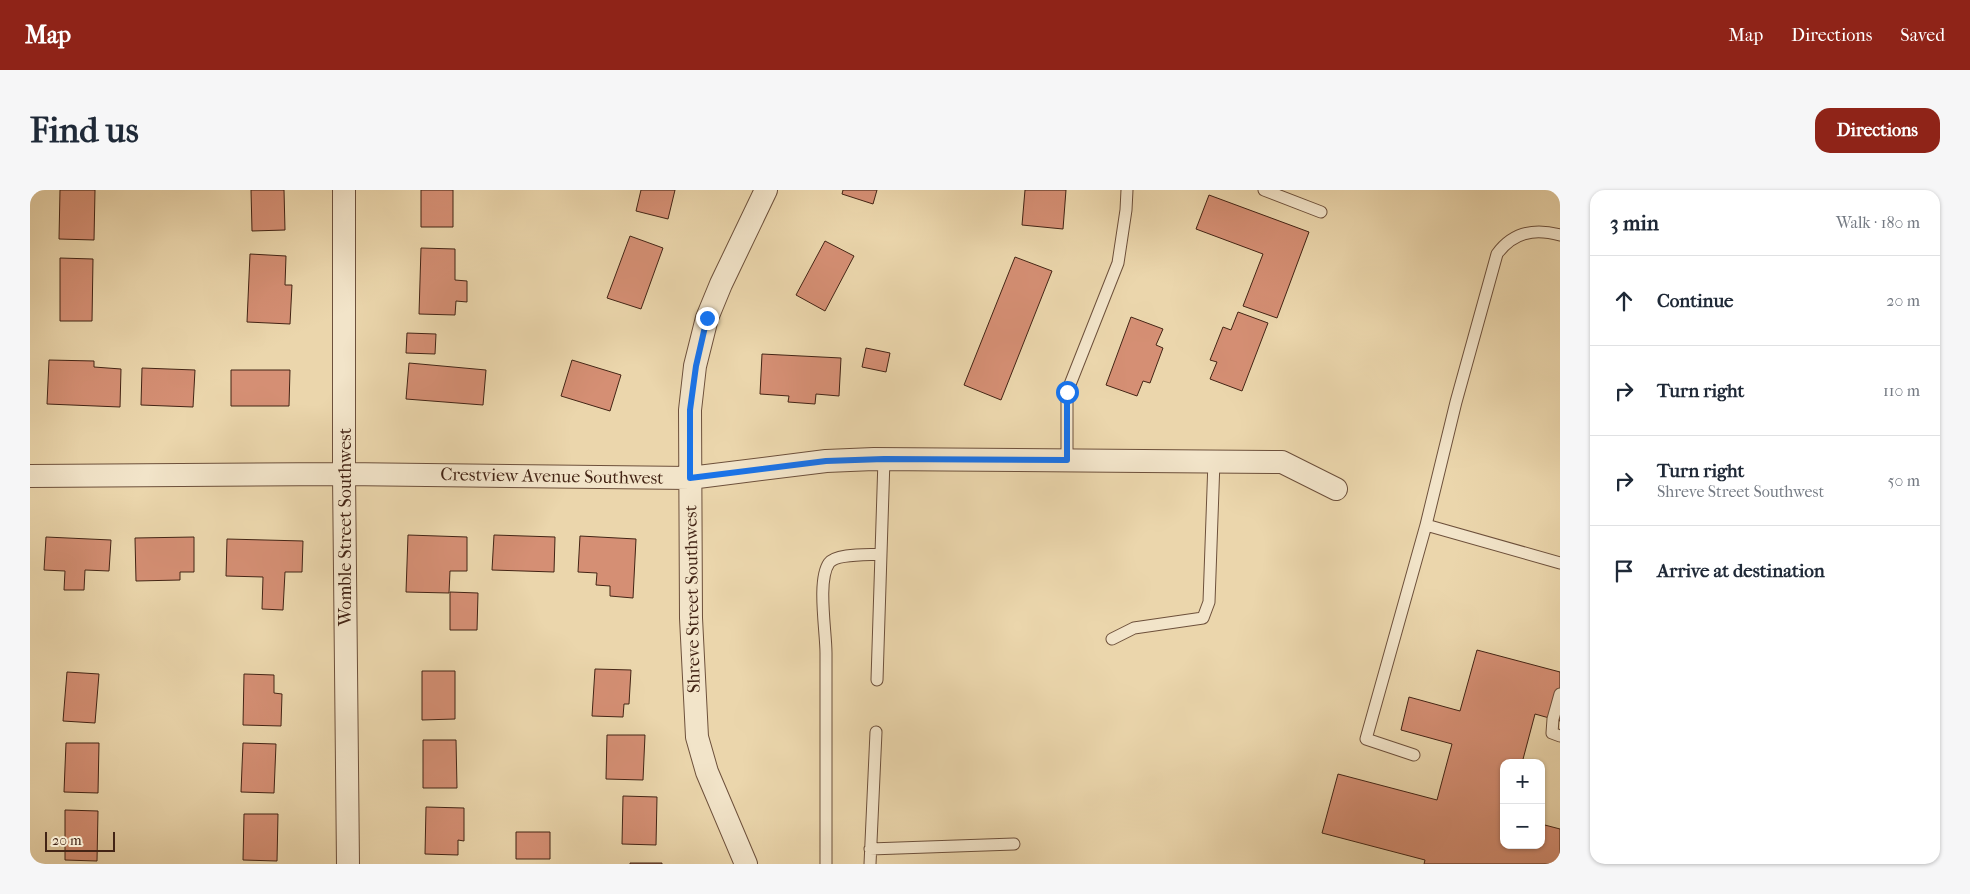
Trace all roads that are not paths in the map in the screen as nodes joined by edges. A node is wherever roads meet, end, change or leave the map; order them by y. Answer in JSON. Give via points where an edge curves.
{"nodes":[{"id":1,"x":344,"y":190,"type":"edge"},
{"id":2,"x":766,"y":190,"type":"edge"},
{"id":3,"x":1127,"y":190,"type":"edge"},
{"id":4,"x":1264,"y":190,"type":"edge"},
{"id":5,"x":1321,"y":212,"type":"dead end"},
{"id":6,"x":1560,"y":235,"type":"edge"},
{"id":7,"x":884,"y":459,"type":"junction"},
{"id":8,"x":1067,"y":460,"type":"junction"},
{"id":9,"x":1214,"y":461,"type":"junction"},
{"id":10,"x":344,"y":474,"type":"junction"},
{"id":11,"x":30,"y":476,"type":"edge"},
{"id":12,"x":690,"y":478,"type":"junction"},
{"id":13,"x":1336,"y":489,"type":"dead end"},
{"id":14,"x":1426,"y":525,"type":"junction"},
{"id":15,"x":881,"y":554,"type":"junction"},
{"id":16,"x":1560,"y":563,"type":"edge"},
{"id":17,"x":1112,"y":639,"type":"dead end"},
{"id":18,"x":877,"y":680,"type":"dead end"},
{"id":19,"x":1560,"y":694,"type":"edge"},
{"id":20,"x":876,"y":732,"type":"dead end"},
{"id":21,"x":1560,"y":736,"type":"edge"},
{"id":22,"x":1414,"y":754,"type":"dead end"},
{"id":23,"x":1014,"y":844,"type":"dead end"},
{"id":24,"x":870,"y":849,"type":"junction"},
{"id":25,"x":348,"y":864,"type":"edge"},
{"id":26,"x":746,"y":864,"type":"edge"},
{"id":27,"x":826,"y":864,"type":"edge"},
{"id":28,"x":870,"y":864,"type":"edge"}],
"edges":[{"from":1,"to":10,"type":"street","name":"Womble Street Southwest"},
{"from":2,"to":12,"type":"street","name":"Shreve Street Southwest","via":[[707,318],[690,410]]},
{"from":3,"to":8,"type":"lane","via":[[1118,263],[1067,392]]},
{"from":4,"to":5,"type":"lane"},
{"from":6,"to":14,"type":"lane","via":[[1546,231],[1516,236],[1497,254]]},
{"from":7,"to":8,"type":"street","name":"Crestview Avenue Southwest"},
{"from":7,"to":12,"type":"street","name":"Crestview Avenue Southwest","via":[[826,461]]},
{"from":7,"to":15,"type":"lane"},
{"from":8,"to":9,"type":"street","name":"Crestview Avenue Southwest"},
{"from":9,"to":13,"type":"street","name":"Crestview Avenue Southwest","via":[[1282,462]]},
{"from":9,"to":17,"type":"lane","via":[[1209,602],[1203,618],[1134,628]]},
{"from":10,"to":11,"type":"street","name":"Crestview Avenue Southwest"},
{"from":10,"to":12,"type":"street","name":"Crestview Avenue Southwest"},
{"from":10,"to":25,"type":"street","name":"Womble Street Southwest"},
{"from":12,"to":26,"type":"street","name":"Shreve Street Southwest","via":[[696,737],[707,772]]},
{"from":14,"to":16,"type":"lane"},
{"from":14,"to":22,"type":"lane","via":[[1366,739]]},
{"from":15,"to":18,"type":"lane"},
{"from":15,"to":27,"type":"lane","via":[[838,557],[830,561],[826,570],[823,605]]},
{"from":19,"to":21,"type":"lane","via":[[1552,733]]},
{"from":20,"to":24,"type":"lane"},
{"from":23,"to":24,"type":"lane"},
{"from":24,"to":28,"type":"lane"}]}
